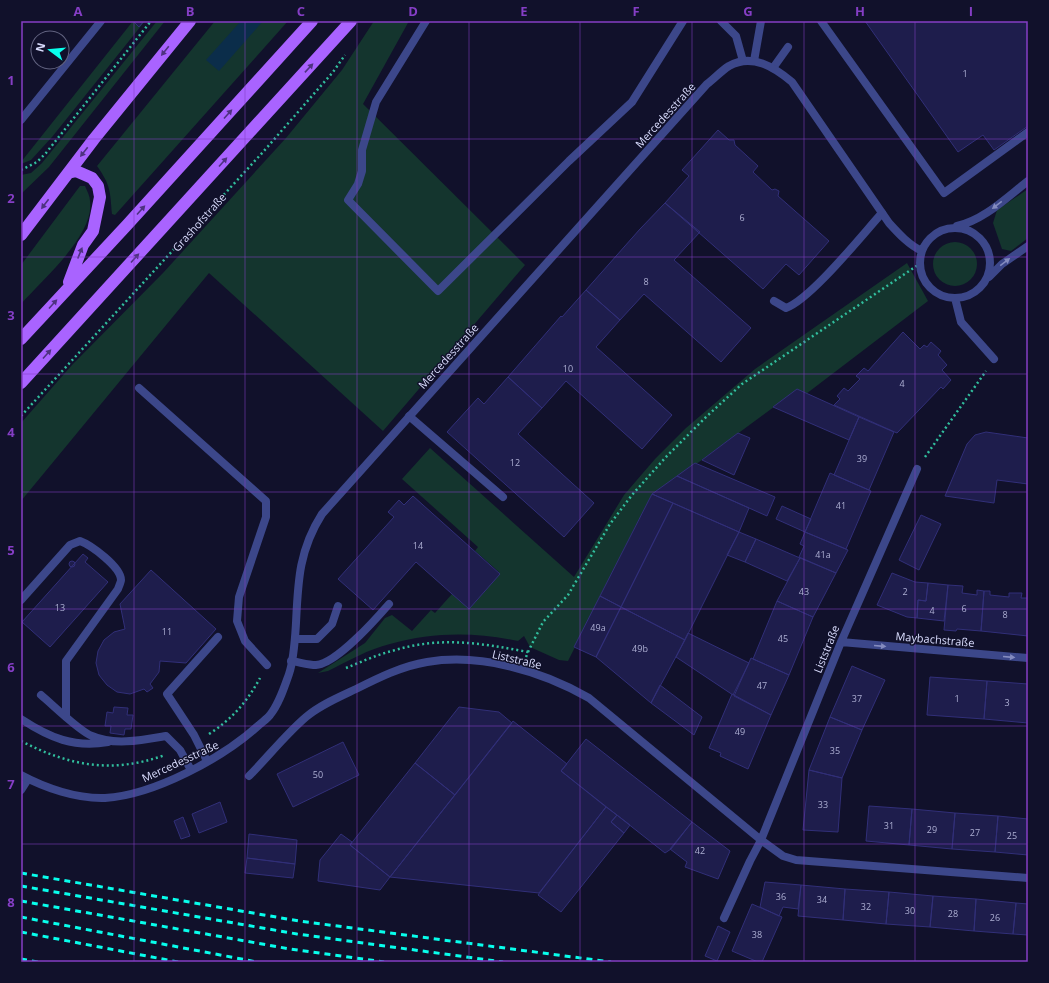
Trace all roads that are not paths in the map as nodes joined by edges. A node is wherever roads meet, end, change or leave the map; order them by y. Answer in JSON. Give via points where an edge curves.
{"nodes":[{"id":1,"x":101,"y":21,"type":"edge"},
{"id":2,"x":190,"y":21,"type":"edge"},
{"id":3,"x":312,"y":21,"type":"edge"},
{"id":4,"x":351,"y":21,"type":"edge"},
{"id":5,"x":426,"y":21,"type":"edge"},
{"id":6,"x":683,"y":21,"type":"edge"},
{"id":7,"x":721,"y":21,"type":"edge"},
{"id":8,"x":761,"y":21,"type":"edge"},
{"id":9,"x":821,"y":21,"type":"edge"},
{"id":10,"x":788,"y":46,"type":"dead end"},
{"id":11,"x":754,"y":61,"type":"junction"},
{"id":12,"x":743,"y":62,"type":"junction"},
{"id":13,"x":774,"y":68,"type":"junction"},
{"id":14,"x":21,"y":120,"type":"edge"},
{"id":15,"x":1028,"y":132,"type":"edge"},
{"id":16,"x":68,"y":173,"type":"junction"},
{"id":17,"x":1028,"y":181,"type":"edge"},
{"id":18,"x":882,"y":213,"type":"junction"},
{"id":19,"x":951,"y":228,"type":"junction"},
{"id":20,"x":21,"y":235,"type":"edge"},
{"id":21,"x":1028,"y":246,"type":"edge"},
{"id":22,"x":922,"y":251,"type":"junction"},
{"id":23,"x":986,"y":281,"type":"junction"},
{"id":24,"x":66,"y":289,"type":"junction"},
{"id":25,"x":955,"y":298,"type":"junction"},
{"id":26,"x":774,"y":301,"type":"dead end"},
{"id":27,"x":21,"y":339,"type":"edge"},
{"id":28,"x":994,"y":359,"type":"road end"},
{"id":29,"x":21,"y":383,"type":"edge"},
{"id":30,"x":139,"y":388,"type":"dead end"},
{"id":31,"x":409,"y":416,"type":"junction"},
{"id":32,"x":917,"y":468,"type":"road end"},
{"id":33,"x":503,"y":497,"type":"dead end"},
{"id":34,"x":21,"y":600,"type":"edge"},
{"id":35,"x":389,"y":604,"type":"dead end"},
{"id":36,"x":338,"y":606,"type":"dead end"},
{"id":37,"x":218,"y":637,"type":"dead end"},
{"id":38,"x":295,"y":639,"type":"junction"},
{"id":39,"x":841,"y":642,"type":"junction"},
{"id":40,"x":1028,"y":658,"type":"edge"},
{"id":41,"x":291,"y":661,"type":"junction"},
{"id":42,"x":266,"y":665,"type":"dead end"},
{"id":43,"x":41,"y":695,"type":"dead end"},
{"id":44,"x":66,"y":716,"type":"junction"},
{"id":45,"x":21,"y":719,"type":"edge"},
{"id":46,"x":113,"y":741,"type":"junction"},
{"id":47,"x":207,"y":761,"type":"junction"},
{"id":48,"x":191,"y":770,"type":"junction"},
{"id":49,"x":249,"y":776,"type":"dead end"},
{"id":50,"x":25,"y":777,"type":"edge"},
{"id":51,"x":21,"y":790,"type":"edge"},
{"id":52,"x":761,"y":840,"type":"junction"},
{"id":53,"x":1028,"y":878,"type":"edge"},
{"id":54,"x":724,"y":918,"type":"dead end"}],
"edges":[{"from":1,"to":14,"type":"street"},
{"from":2,"to":16,"type":"main road","one_way":true},
{"from":24,"to":3,"type":"main road","one_way":true},
{"from":29,"to":4,"type":"main road","one_way":true},
{"from":5,"to":6,"type":"street","via":[[376,102],[362,150],[362,171],[358,184],[348,200],[438,292],[632,102]]},
{"from":7,"to":12,"type":"street","via":[[736,36]]},
{"from":8,"to":11,"type":"street"},
{"from":9,"to":15,"type":"street","via":[[944,193]]},
{"from":10,"to":13,"type":"street"},
{"from":11,"to":12,"type":"street","name":"Mercedesstraße"},
{"from":11,"to":13,"type":"street","name":"Mercedesstraße"},
{"from":12,"to":31,"type":"street","name":"Mercedesstraße","via":[[730,66],[707,84]]},
{"from":13,"to":18,"type":"street","name":"Mercedesstraße","via":[[792,82],[804,98]]},
{"from":16,"to":20,"type":"main road","one_way":true},
{"from":24,"to":16,"type":"main road","one_way":true,"via":[[83,246],[93,231],[100,196],[98,186],[92,178],[76,171]]},
{"from":17,"to":19,"type":"street","one_way":true,"via":[[984,215]]},
{"from":18,"to":22,"type":"street","name":"Mercedesstraße","via":[[900,235],[914,248]]},
{"from":18,"to":26,"type":"street","via":[[818,284],[799,301],[786,308]]},
{"from":19,"to":22,"type":"street","via":[[930,238]]},
{"from":19,"to":23,"type":"street","via":[[970,230],[985,244],[990,262],[990,272]]},
{"from":23,"to":21,"type":"street","one_way":true,"via":[[1002,264]]},
{"from":22,"to":25,"type":"street","via":[[920,263],[923,276],[931,288]]},
{"from":23,"to":25,"type":"street","via":[[973,293]]},
{"from":27,"to":24,"type":"main road","one_way":true},
{"from":25,"to":28,"type":"street","via":[[961,322]]},
{"from":30,"to":42,"type":"street","via":[[266,500],[266,516],[239,596],[237,622],[245,641]]},
{"from":31,"to":33,"type":"street"},
{"from":31,"to":38,"type":"street","name":"Mercedesstraße","via":[[322,514],[311,531],[299,573]]},
{"from":32,"to":39,"type":"street","name":"Liststraße"},
{"from":34,"to":44,"type":"street","via":[[70,546],[80,541],[90,545],[116,568],[121,579],[118,589],[66,661]]},
{"from":35,"to":41,"type":"street","via":[[365,631],[340,653],[317,665]]},
{"from":36,"to":38,"type":"street","via":[[332,624],[317,639]]},
{"from":37,"to":47,"type":"street","via":[[167,694],[194,735]]},
{"from":38,"to":41,"type":"street","name":"Mercedesstraße"},
{"from":39,"to":40,"type":"street","name":"Maybachstraße","one_way":true},
{"from":39,"to":52,"type":"street","name":"Liststraße"},
{"from":41,"to":47,"type":"street","name":"Mercedesstraße","via":[[290,672],[270,715],[224,753]]},
{"from":43,"to":44,"type":"street"},
{"from":44,"to":46,"type":"street","via":[[91,736]]},
{"from":45,"to":46,"type":"street","via":[[50,736],[76,744]]},
{"from":46,"to":48,"type":"street","via":[[166,736],[180,750]]},
{"from":47,"to":48,"type":"street","name":"Mercedesstraße"},
{"from":48,"to":50,"type":"street","name":"Mercedesstraße","via":[[134,793],[104,798],[79,796]]},
{"from":49,"to":52,"type":"street","name":"Liststraße","via":[[306,717],[337,698],[388,673],[427,662],[468,660],[526,670],[564,684],[589,698]]},
{"from":50,"to":51,"type":"street"},
{"from":52,"to":53,"type":"street","name":"Liststraße","via":[[775,852],[796,860]]},
{"from":52,"to":54,"type":"street","name":"Liststraße"}]}
